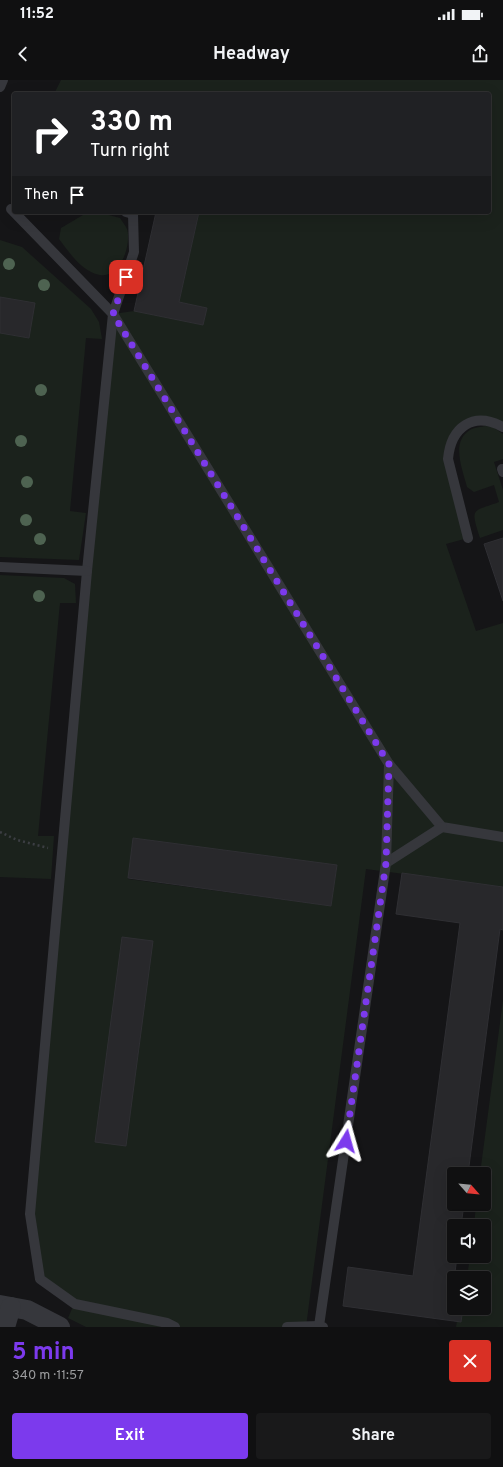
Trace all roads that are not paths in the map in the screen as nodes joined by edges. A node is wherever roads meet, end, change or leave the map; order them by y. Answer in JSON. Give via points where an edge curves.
{"nodes":[{"id":1,"x":3,"y":80,"type":"edge"},
{"id":2,"x":0,"y":87,"type":"edge"},
{"id":3,"x":0,"y":208,"type":"edge"},
{"id":4,"x":12,"y":209,"type":"edge"},
{"id":5,"x":17,"y":214,"type":"edge"},
{"id":6,"x":133,"y":214,"type":"edge"},
{"id":7,"x":113,"y":314,"type":"junction"},
{"id":8,"x":503,"y":427,"type":"edge"},
{"id":9,"x":503,"y":469,"type":"edge"},
{"id":10,"x":503,"y":472,"type":"edge"},
{"id":11,"x":468,"y":538,"type":"dead end"},
{"id":12,"x":0,"y":567,"type":"edge"},
{"id":13,"x":87,"y":571,"type":"junction"},
{"id":14,"x":389,"y":764,"type":"junction"},
{"id":15,"x":442,"y":827,"type":"junction"},
{"id":16,"x":503,"y":837,"type":"edge"},
{"id":17,"x":386,"y":863,"type":"junction"},
{"id":18,"x":6,"y":1306,"type":"edge"},
{"id":19,"x":4,"y":1327,"type":"edge"},
{"id":20,"x":60,"y":1327,"type":"edge"},
{"id":21,"x":175,"y":1327,"type":"edge"},
{"id":22,"x":287,"y":1327,"type":"edge"},
{"id":23,"x":321,"y":1327,"type":"edge"}],
"edges":[{"from":1,"to":2,"type":"lane"},
{"from":3,"to":4,"type":"lane"},
{"from":5,"to":7,"type":"lane"},
{"from":6,"to":7,"type":"lane","via":[[134,252]]},
{"from":7,"to":13,"type":"lane"},
{"from":7,"to":14,"type":"lane"},
{"from":8,"to":11,"type":"lane","via":[[492,421],[483,420],[466,424],[452,441],[449,450],[448,459]]},
{"from":9,"to":10,"type":"lane"},
{"from":12,"to":13,"type":"lane"},
{"from":13,"to":21,"type":"lane","via":[[30,1214],[40,1279],[75,1304]]},
{"from":14,"to":15,"type":"lane"},
{"from":14,"to":17,"type":"lane"},
{"from":15,"to":16,"type":"lane"},
{"from":15,"to":17,"type":"lane"},
{"from":17,"to":23,"type":"lane"},
{"from":18,"to":19,"type":"street"},
{"from":18,"to":20,"type":"street","via":[[27,1310]]},
{"from":22,"to":23,"type":"lane"}]}
